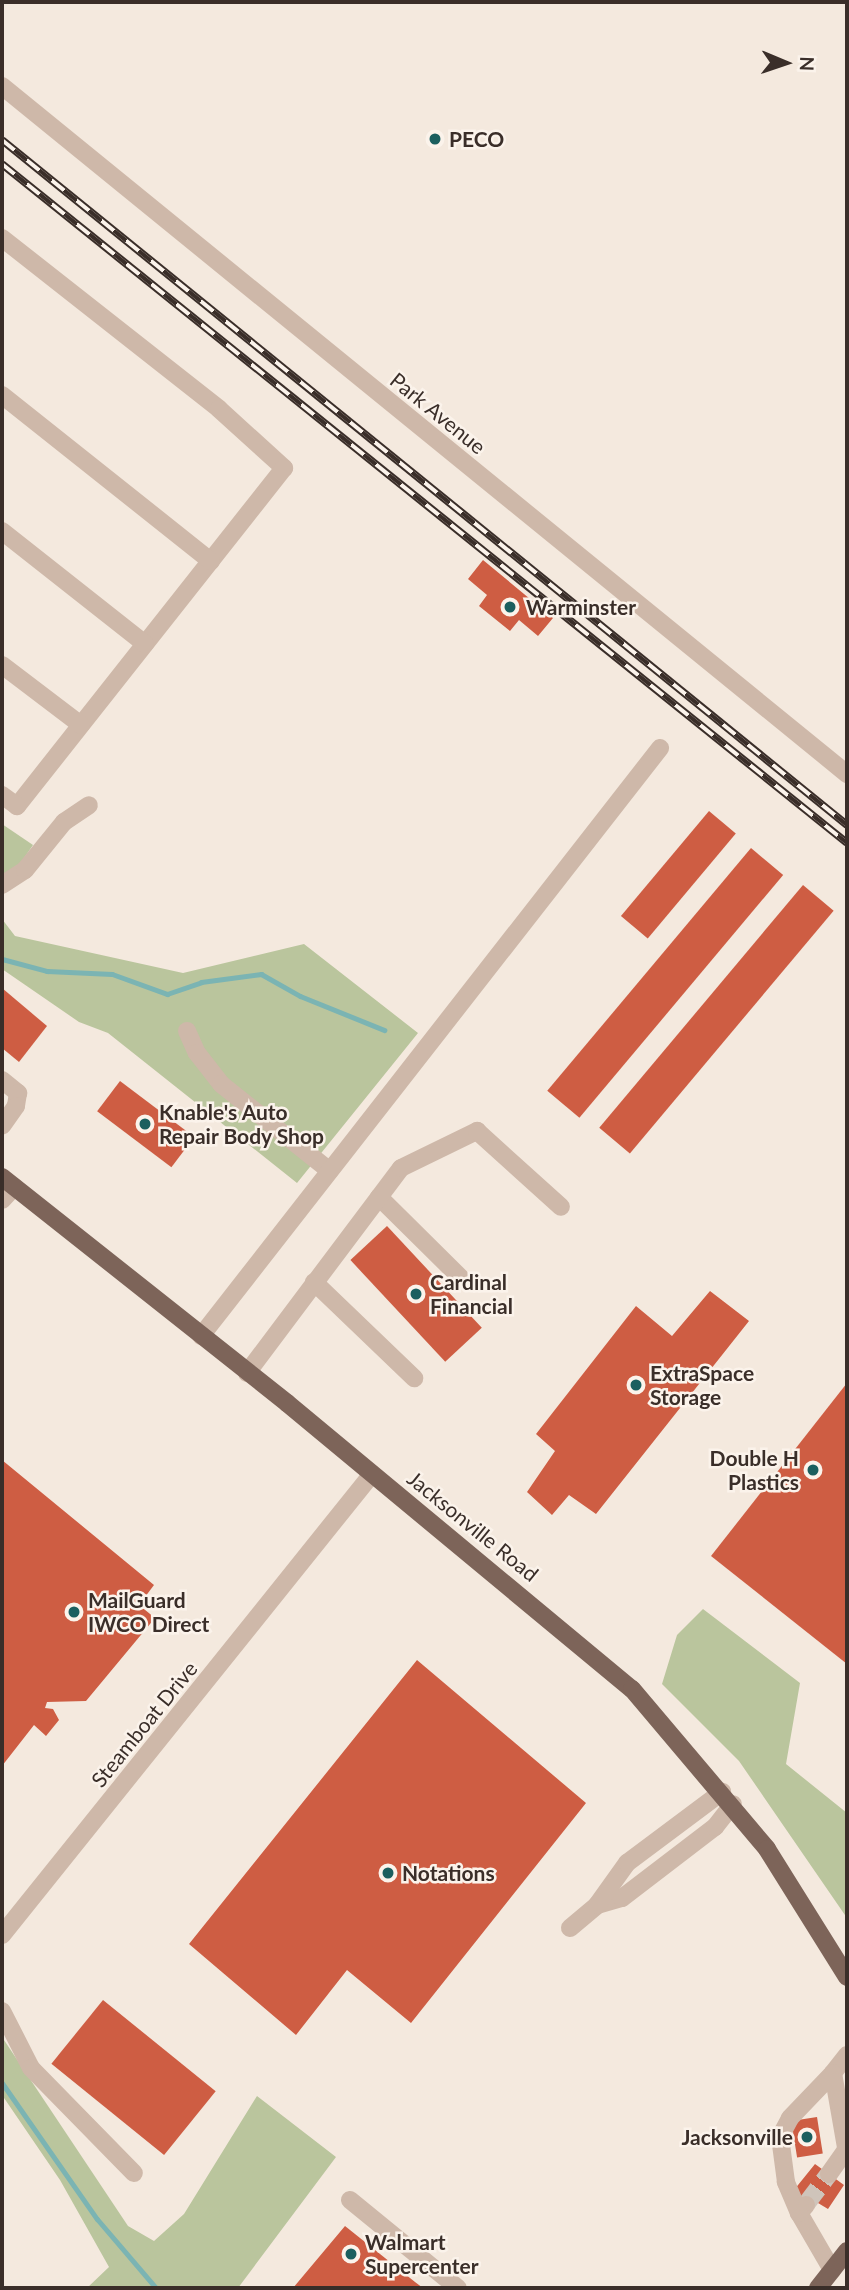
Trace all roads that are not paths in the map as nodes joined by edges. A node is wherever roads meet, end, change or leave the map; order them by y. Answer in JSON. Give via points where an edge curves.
{"nodes":[{"id":1,"x":2,"y":86,"type":"edge"},
{"id":2,"x":2,"y":238,"type":"edge"},
{"id":3,"x":2,"y":395,"type":"edge"},
{"id":4,"x":2,"y":531,"type":"edge"},
{"id":5,"x":211,"y":561,"type":"junction"},
{"id":6,"x":145,"y":644,"type":"junction"},
{"id":7,"x":2,"y":665,"type":"edge"},
{"id":8,"x":81,"y":725,"type":"junction"},
{"id":9,"x":660,"y":748,"type":"dead end"},
{"id":10,"x":847,"y":774,"type":"edge"},
{"id":11,"x":2,"y":795,"type":"edge"},
{"id":12,"x":89,"y":805,"type":"dead end"},
{"id":13,"x":2,"y":885,"type":"edge"},
{"id":14,"x":187,"y":1031,"type":"dead end"},
{"id":15,"x":2,"y":1080,"type":"edge"},
{"id":16,"x":2,"y":1126,"type":"edge"},
{"id":17,"x":330,"y":1171,"type":"junction"},
{"id":18,"x":8,"y":1182,"type":"edge"},
{"id":19,"x":379,"y":1197,"type":"junction"},
{"id":20,"x":2,"y":1200,"type":"edge"},
{"id":21,"x":561,"y":1207,"type":"dead end"},
{"id":22,"x":462,"y":1279,"type":"dead end"},
{"id":23,"x":314,"y":1283,"type":"junction"},
{"id":24,"x":201,"y":1336,"type":"junction"},
{"id":25,"x":247,"y":1373,"type":"junction"},
{"id":26,"x":414,"y":1378,"type":"dead end"},
{"id":27,"x":372,"y":1474,"type":"junction"},
{"id":28,"x":727,"y":1798,"type":"junction"},
{"id":29,"x":597,"y":1905,"type":"junction"},
{"id":30,"x":570,"y":1928,"type":"dead end"},
{"id":31,"x":2,"y":1934,"type":"edge"},
{"id":32,"x":847,"y":1977,"type":"edge"},
{"id":33,"x":2,"y":2011,"type":"edge"},
{"id":34,"x":847,"y":2054,"type":"edge"},
{"id":35,"x":833,"y":2073,"type":"junction"},
{"id":36,"x":846,"y":2152,"type":"edge"},
{"id":37,"x":134,"y":2173,"type":"dead end"},
{"id":38,"x":829,"y":2174,"type":"tunnel mouth"},
{"id":39,"x":350,"y":2200,"type":"dead end"},
{"id":40,"x":847,"y":2251,"type":"edge"},
{"id":41,"x":830,"y":2277,"type":"edge"},
{"id":42,"x":458,"y":2288,"type":"edge"}],
"edges":[{"from":1,"to":10,"type":"street","name":"Park Avenue"},
{"from":2,"to":5,"type":"street","via":[[219,409],[284,468]]},
{"from":3,"to":5,"type":"street"},
{"from":4,"to":6,"type":"street"},
{"from":5,"to":6,"type":"street"},
{"from":6,"to":8,"type":"street"},
{"from":7,"to":8,"type":"street"},
{"from":8,"to":11,"type":"street","via":[[17,806]]},
{"from":9,"to":17,"type":"street"},
{"from":12,"to":13,"type":"street","via":[[64,822],[25,870]]},
{"from":14,"to":17,"type":"street","via":[[197,1054],[222,1084]]},
{"from":15,"to":16,"type":"street","via":[[18,1093],[16,1106]]},
{"from":17,"to":24,"type":"street"},
{"from":18,"to":20,"type":"street"},
{"from":18,"to":24,"type":"main road","name":"Jacksonville Road"},
{"from":19,"to":21,"type":"street","via":[[401,1168],[477,1131]]},
{"from":19,"to":22,"type":"street"},
{"from":19,"to":23,"type":"street"},
{"from":23,"to":25,"type":"street"},
{"from":23,"to":26,"type":"street"},
{"from":24,"to":25,"type":"main road","name":"Jacksonville Road"},
{"from":25,"to":27,"type":"main road","name":"Jacksonville Road"},
{"from":27,"to":28,"type":"main road","name":"Jacksonville Road","via":[[632,1689]]},
{"from":27,"to":31,"type":"street","name":"Steamboat Drive"},
{"from":28,"to":29,"type":"street","via":[[626,1863]]},
{"from":28,"to":29,"type":"street","via":[[715,1827],[622,1898]]},
{"from":28,"to":32,"type":"main road","name":"Jacksonville Road","via":[[785,1875]]},
{"from":29,"to":30,"type":"street"},
{"from":33,"to":37,"type":"street","via":[[31,2068]]},
{"from":34,"to":35,"type":"street"},
{"from":35,"to":36,"type":"street"},
{"from":35,"to":41,"type":"street","via":[[790,2118],[780,2137],[786,2182],[803,2208]]},
{"from":36,"to":38,"type":"street"},
{"from":39,"to":42,"type":"street"},
{"from":40,"to":41,"type":"main road"}]}
